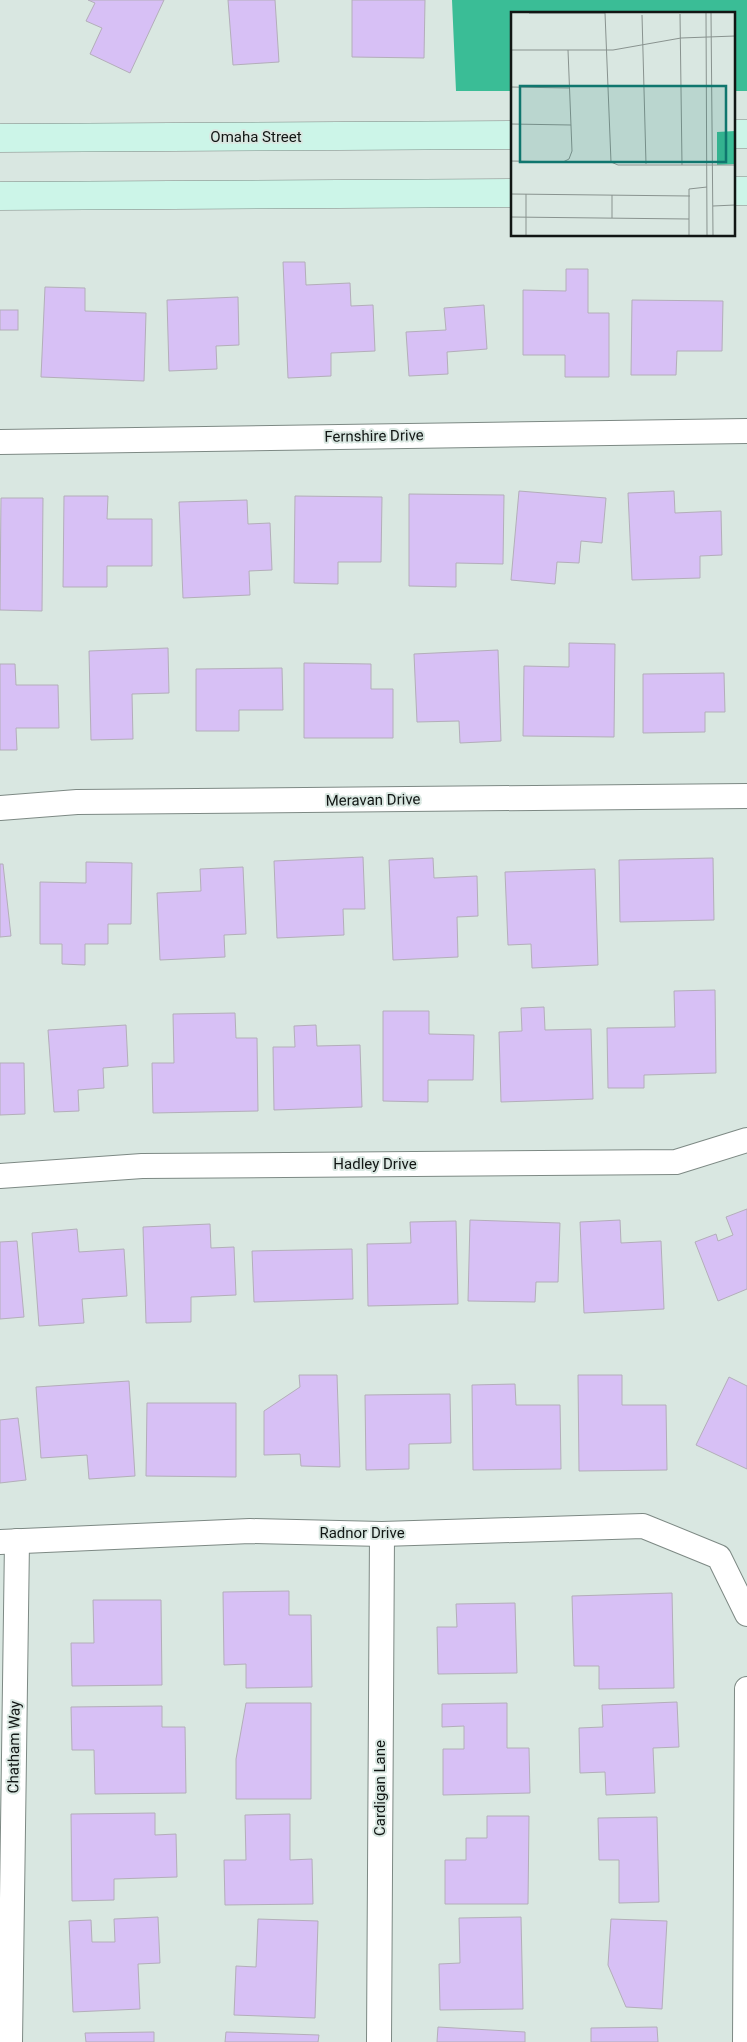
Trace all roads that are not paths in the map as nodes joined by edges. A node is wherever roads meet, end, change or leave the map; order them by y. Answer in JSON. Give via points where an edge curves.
{"nodes":[{"id":1,"x":734,"y":134,"type":"edge"},
{"id":2,"x":747,"y":134,"type":"edge"},
{"id":3,"x":511,"y":135,"type":"edge"},
{"id":4,"x":0,"y":138,"type":"edge"},
{"id":5,"x":734,"y":191,"type":"edge"},
{"id":6,"x":747,"y":191,"type":"edge"},
{"id":7,"x":511,"y":193,"type":"edge"},
{"id":8,"x":0,"y":196,"type":"edge"},
{"id":9,"x":747,"y":431,"type":"edge"},
{"id":10,"x":0,"y":442,"type":"edge"},
{"id":11,"x":747,"y":796,"type":"edge"},
{"id":12,"x":0,"y":808,"type":"edge"},
{"id":13,"x":747,"y":1140,"type":"edge"},
{"id":14,"x":0,"y":1176,"type":"edge"},
{"id":15,"x":382,"y":1534,"type":"junction"},
{"id":16,"x":8,"y":1542,"type":"edge"},
{"id":17,"x":747,"y":1614,"type":"edge"},
{"id":18,"x":747,"y":1690,"type":"edge"},
{"id":19,"x":10,"y":2042,"type":"edge"},
{"id":20,"x":379,"y":2042,"type":"edge"},
{"id":21,"x":745,"y":2042,"type":"edge"}],
"edges":[{"from":1,"to":2,"type":"main road"},
{"from":3,"to":4,"type":"main road","name":"Omaha Street"},
{"from":5,"to":6,"type":"main road"},
{"from":7,"to":8,"type":"main road"},
{"from":9,"to":10,"type":"street","name":"Fernshire Drive"},
{"from":11,"to":12,"type":"street","name":"Meravan Drive","via":[[77,802]]},
{"from":13,"to":14,"type":"street","name":"Hadley Drive","via":[[676,1162],[142,1166]]},
{"from":15,"to":16,"type":"street","name":"Radnor Drive","via":[[250,1531]]},
{"from":15,"to":17,"type":"street","name":"Radnor Drive","via":[[643,1526],[719,1557]]},
{"from":15,"to":20,"type":"street","name":"Cardigan Lane"},
{"from":16,"to":19,"type":"street","name":"Chatham Way"},
{"from":18,"to":21,"type":"street"}]}
